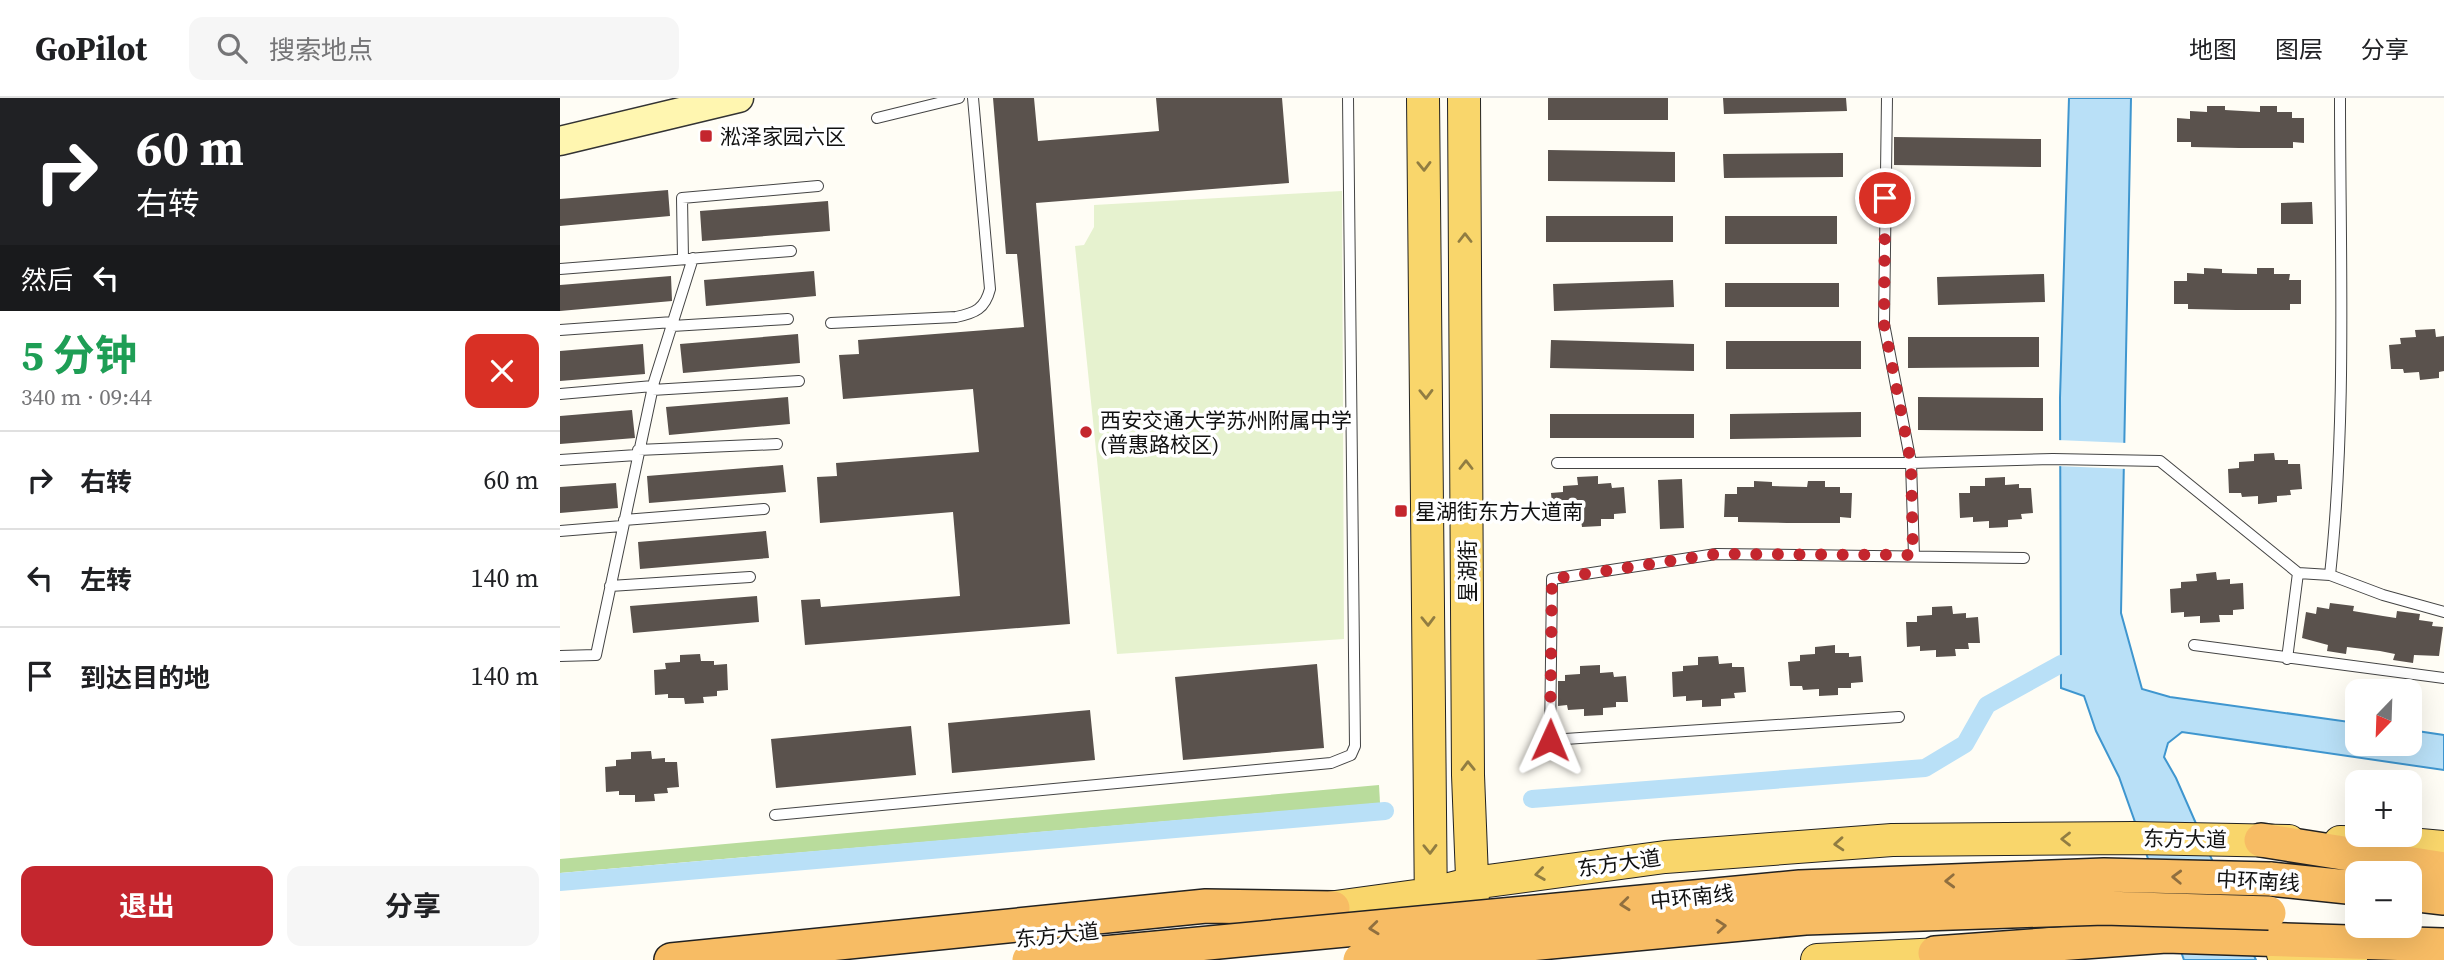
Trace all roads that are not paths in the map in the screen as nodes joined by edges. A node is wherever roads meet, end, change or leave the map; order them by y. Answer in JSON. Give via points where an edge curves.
{"nodes":[{"id":1,"x":739,"y":98,"type":"edge"},
{"id":2,"x":959,"y":98,"type":"edge"},
{"id":3,"x":973,"y":98,"type":"edge"},
{"id":4,"x":1348,"y":98,"type":"edge"},
{"id":5,"x":1423,"y":98,"type":"edge"},
{"id":6,"x":1464,"y":98,"type":"edge"},
{"id":7,"x":1887,"y":98,"type":"edge"},
{"id":8,"x":2340,"y":98,"type":"edge"},
{"id":9,"x":877,"y":118,"type":"dead end"},
{"id":10,"x":560,"y":141,"type":"edge"},
{"id":11,"x":818,"y":186,"type":"dead end"},
{"id":12,"x":791,"y":251,"type":"dead end"},
{"id":13,"x":688,"y":259,"type":"junction"},
{"id":14,"x":560,"y":269,"type":"edge"},
{"id":15,"x":788,"y":318,"type":"dead end"},
{"id":16,"x":831,"y":323,"type":"dead end"},
{"id":17,"x":672,"y":324,"type":"junction"},
{"id":18,"x":560,"y":330,"type":"edge"},
{"id":19,"x":799,"y":381,"type":"dead end"},
{"id":20,"x":653,"y":388,"type":"junction"},
{"id":21,"x":560,"y":394,"type":"edge"},
{"id":22,"x":777,"y":444,"type":"dead end"},
{"id":23,"x":637,"y":453,"type":"junction"},
{"id":24,"x":560,"y":460,"type":"edge"},
{"id":25,"x":1557,"y":463,"type":"dead end"},
{"id":26,"x":1911,"y":463,"type":"junction"},
{"id":27,"x":764,"y":509,"type":"dead end"},
{"id":28,"x":623,"y":523,"type":"junction"},
{"id":29,"x":560,"y":531,"type":"edge"},
{"id":30,"x":1913,"y":555,"type":"junction"},
{"id":31,"x":2024,"y":558,"type":"dead end"},
{"id":32,"x":2298,"y":573,"type":"junction"},
{"id":33,"x":2330,"y":575,"type":"junction"},
{"id":34,"x":750,"y":577,"type":"dead end"},
{"id":35,"x":610,"y":586,"type":"junction"},
{"id":36,"x":2444,"y":612,"type":"edge"},
{"id":37,"x":2194,"y":645,"type":"dead end"},
{"id":38,"x":560,"y":656,"type":"edge"},
{"id":39,"x":2287,"y":659,"type":"junction"},
{"id":40,"x":2444,"y":678,"type":"edge"},
{"id":41,"x":1899,"y":717,"type":"dead end"},
{"id":42,"x":775,"y":815,"type":"dead end"},
{"id":43,"x":2261,"y":840,"type":"junction"},
{"id":44,"x":2444,"y":847,"type":"edge"},
{"id":45,"x":2444,"y":869,"type":"edge"},
{"id":46,"x":1473,"y":883,"type":"junction"},
{"id":47,"x":2345,"y":887,"type":"edge"},
{"id":48,"x":1430,"y":894,"type":"junction"},
{"id":49,"x":2422,"y":895,"type":"edge"},
{"id":50,"x":2444,"y":898,"type":"edge"},
{"id":51,"x":1333,"y":908,"type":"junction"},
{"id":52,"x":2345,"y":922,"type":"edge"},
{"id":53,"x":2422,"y":933,"type":"edge"},
{"id":54,"x":2444,"y":936,"type":"edge"},
{"id":55,"x":2444,"y":945,"type":"edge"},
{"id":56,"x":1935,"y":953,"type":"junction"},
{"id":57,"x":671,"y":960,"type":"edge"},
{"id":58,"x":799,"y":960,"type":"edge"},
{"id":59,"x":1028,"y":960,"type":"edge"},
{"id":60,"x":1360,"y":960,"type":"edge"},
{"id":61,"x":1431,"y":960,"type":"edge"},
{"id":62,"x":1473,"y":960,"type":"edge"},
{"id":63,"x":1816,"y":960,"type":"edge"},
{"id":64,"x":2351,"y":960,"type":"edge"}],
"edges":[{"from":1,"to":10,"type":"main road"},
{"from":2,"to":9,"type":"lane"},
{"from":3,"to":16,"type":"lane","via":[[990,289],[981,309],[956,317]]},
{"from":4,"to":42,"type":"lane","via":[[1355,746],[1351,755],[1331,763]]},
{"from":5,"to":48,"type":"main road","name":"星湖街","one_way":true},
{"from":46,"to":6,"type":"main road","name":"星湖街","one_way":true,"via":[[1468,761]]},
{"from":7,"to":26,"type":"lane","via":[[1884,324]]},
{"from":8,"to":33,"type":"lane","via":[[2340,378]]},
{"from":11,"to":13,"type":"lane","via":[[682,198]]},
{"from":12,"to":13,"type":"lane"},
{"from":13,"to":14,"type":"lane"},
{"from":13,"to":17,"type":"lane"},
{"from":15,"to":17,"type":"lane"},
{"from":17,"to":18,"type":"lane"},
{"from":17,"to":20,"type":"lane"},
{"from":19,"to":20,"type":"lane"},
{"from":20,"to":21,"type":"lane"},
{"from":20,"to":23,"type":"lane"},
{"from":22,"to":23,"type":"lane"},
{"from":23,"to":24,"type":"lane"},
{"from":23,"to":28,"type":"lane"},
{"from":25,"to":26,"type":"lane"},
{"from":26,"to":30,"type":"lane"},
{"from":26,"to":32,"type":"lane","via":[[2160,461]]},
{"from":27,"to":28,"type":"lane"},
{"from":28,"to":29,"type":"lane"},
{"from":28,"to":35,"type":"lane"},
{"from":30,"to":31,"type":"lane"},
{"from":30,"to":41,"type":"lane","via":[[1716,554],[1552,579],[1550,740]]},
{"from":32,"to":33,"type":"lane"},
{"from":32,"to":39,"type":"lane"},
{"from":33,"to":36,"type":"lane"},
{"from":34,"to":35,"type":"lane"},
{"from":35,"to":38,"type":"lane","via":[[596,655]]},
{"from":37,"to":39,"type":"lane"},
{"from":39,"to":40,"type":"lane"},
{"from":43,"to":44,"type":"main road","name":"东方大道"},
{"from":43,"to":45,"type":"highway"},
{"from":43,"to":46,"type":"main road","name":"东方大道","one_way":true,"via":[[1892,840],[1665,857]]},
{"from":46,"to":48,"type":"main road","name":"东方大道"},
{"from":46,"to":62,"type":"main road","name":"星湖街"},
{"from":47,"to":59,"type":"highway","name":"中环南线","one_way":true,"bridge":true,"via":[[2270,879],[2104,875],[1800,887]]},
{"from":48,"to":51,"type":"main road","name":"东方大道"},
{"from":48,"to":61,"type":"main road","name":"星湖街"},
{"from":49,"to":50,"type":"highway"},
{"from":51,"to":57,"type":"highway","via":[[1206,906]]},
{"from":51,"to":58,"type":"main road","name":"东方大道"},
{"from":60,"to":52,"type":"highway","name":"中环南线","one_way":true,"bridge":true,"via":[[1805,918],[2104,908],[2269,913]]},
{"from":53,"to":54,"type":"highway"},
{"from":55,"to":56,"type":"highway","via":[[2166,936]]},
{"from":56,"to":63,"type":"main road"},
{"from":56,"to":64,"type":"main road","via":[[2276,954]]}]}
